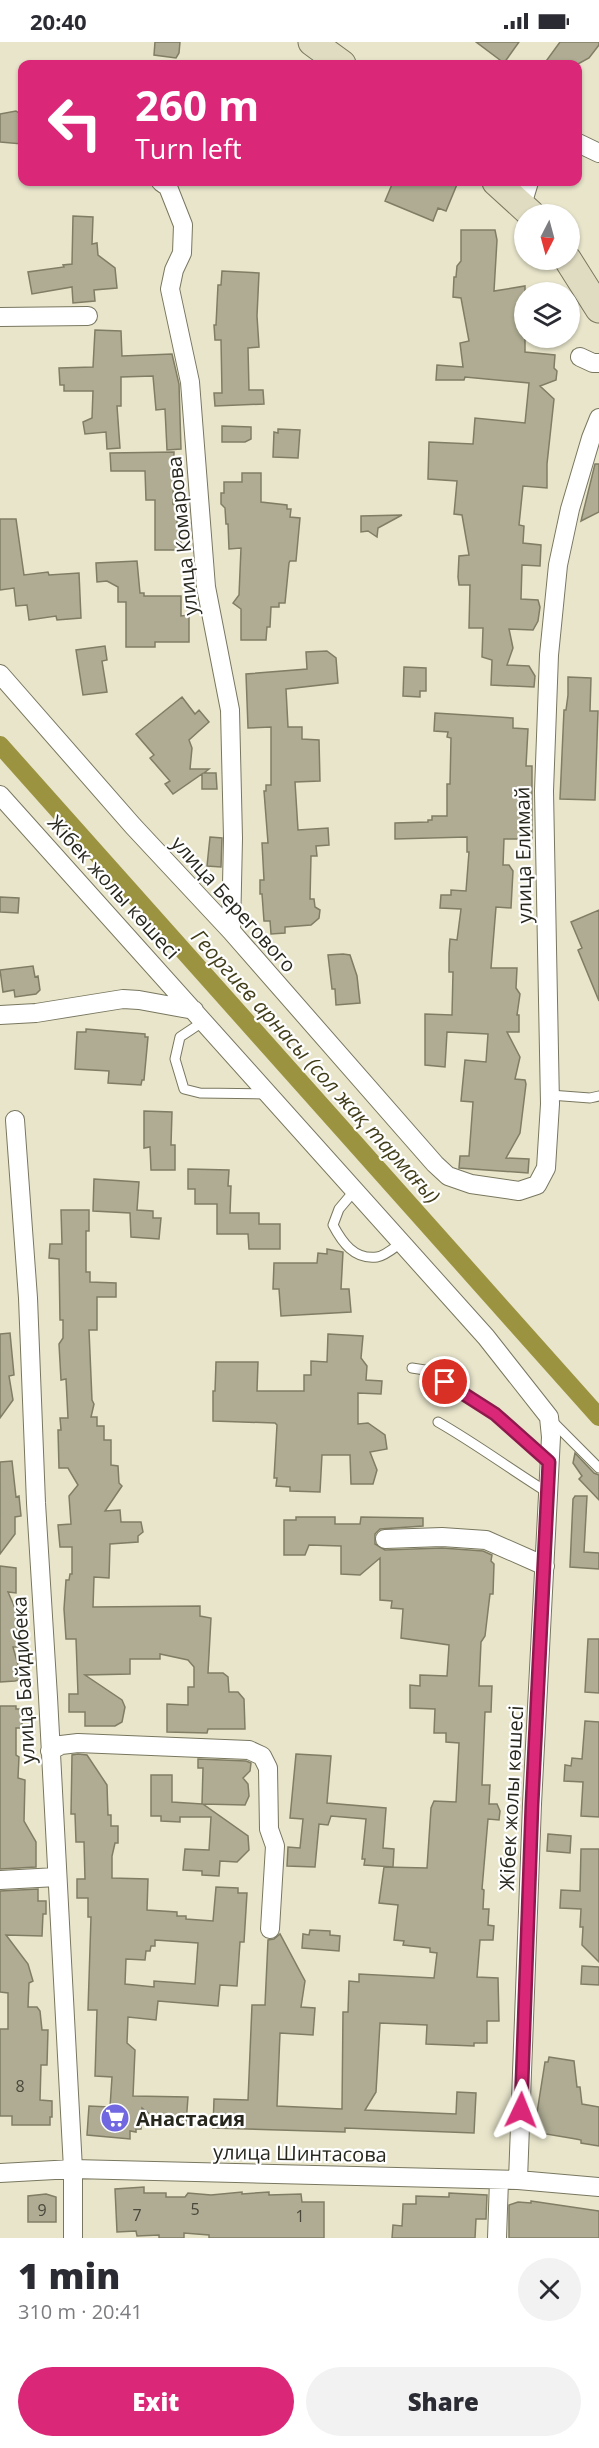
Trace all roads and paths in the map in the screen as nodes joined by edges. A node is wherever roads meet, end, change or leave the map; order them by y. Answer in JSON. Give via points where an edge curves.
{"nodes":[{"id":1,"x":312,"y":42,"type":"edge"},
{"id":2,"x":337,"y":60,"type":"edge"},
{"id":3,"x":582,"y":145,"type":"edge"},
{"id":4,"x":599,"y":153,"type":"edge"},
{"id":5,"x":167,"y":186,"type":"edge"},
{"id":6,"x":503,"y":186,"type":"edge"},
{"id":7,"x":527,"y":200,"type":"edge"},
{"id":8,"x":574,"y":270,"type":"edge"},
{"id":9,"x":599,"y":309,"type":"edge"},
{"id":10,"x":88,"y":316,"type":"dead end"},
{"id":11,"x":0,"y":317,"type":"edge"},
{"id":12,"x":580,"y":357,"type":"dead end"},
{"id":13,"x":599,"y":363,"type":"edge"},
{"id":14,"x":599,"y":418,"type":"edge"},
{"id":15,"x":0,"y":674,"type":"edge"},
{"id":16,"x":0,"y":795,"type":"edge"},
{"id":17,"x":231,"y":931,"type":"junction"},
{"id":18,"x":0,"y":1015,"type":"edge"},
{"id":19,"x":199,"y":1015,"type":"junction"},
{"id":20,"x":269,"y":1094,"type":"junction"},
{"id":21,"x":550,"y":1095,"type":"junction"},
{"id":22,"x":599,"y":1096,"type":"edge"},
{"id":23,"x":15,"y":1120,"type":"dead end"},
{"id":24,"x":435,"y":1164,"type":"joint"},
{"id":25,"x":355,"y":1190,"type":"junction"},
{"id":26,"x":402,"y":1242,"type":"junction"},
{"id":27,"x":412,"y":1368,"type":"dead end"},
{"id":28,"x":549,"y":1417,"type":"junction"},
{"id":29,"x":438,"y":1422,"type":"dead end"},
{"id":30,"x":549,"y":1462,"type":"junction"},
{"id":31,"x":599,"y":1468,"type":"edge"},
{"id":32,"x":547,"y":1492,"type":"junction"},
{"id":33,"x":386,"y":1539,"type":"dead end"},
{"id":34,"x":545,"y":1566,"type":"junction"},
{"id":35,"x":50,"y":1751,"type":"junction"},
{"id":36,"x":57,"y":1877,"type":"junction"},
{"id":37,"x":0,"y":1880,"type":"edge"},
{"id":38,"x":270,"y":1929,"type":"dead end"},
{"id":39,"x":73,"y":2169,"type":"junction"},
{"id":40,"x":0,"y":2173,"type":"edge"},
{"id":41,"x":499,"y":2180,"type":"junction"},
{"id":42,"x":518,"y":2181,"type":"junction"},
{"id":43,"x":599,"y":2187,"type":"edge"},
{"id":44,"x":73,"y":2238,"type":"edge"},
{"id":45,"x":497,"y":2238,"type":"edge"}],
"edges":[{"from":1,"to":2,"type":"street"},
{"from":3,"to":4,"type":"street"},
{"from":5,"to":17,"type":"street","name":"улица Комарова","via":[[183,225],[182,253],[170,289],[190,382],[206,587],[230,710]]},
{"from":6,"to":7,"type":"street"},
{"from":8,"to":9,"type":"street"},
{"from":10,"to":11,"type":"street"},
{"from":12,"to":13,"type":"street"},
{"from":14,"to":21,"type":"street","name":"улица Елимай","via":[[570,509],[558,566],[549,655],[544,791]]},
{"from":15,"to":17,"type":"street","name":"улица Берегового"},
{"from":16,"to":19,"type":"street","name":"Жібек жолы көшесі"},
{"from":17,"to":24,"type":"street","name":"улица Берегового"},
{"from":18,"to":19,"type":"street","via":[[123,999]]},
{"from":19,"to":20,"type":"street","name":"Жібек жолы көшесі"},
{"from":19,"to":20,"type":"lane","via":[[180,1037],[174,1059],[184,1089],[200,1093]]},
{"from":20,"to":25,"type":"street","name":"Жібек жолы көшесі"},
{"from":21,"to":22,"type":"lane"},
{"from":21,"to":24,"type":"street","name":"улица Елимай","via":[[546,1168],[537,1185],[519,1191],[471,1184],[448,1176]]},
{"from":23,"to":35,"type":"street","name":"улица Байдибека","via":[[28,1298]]},
{"from":25,"to":26,"type":"street","name":"Жібек жолы көшесі"},
{"from":25,"to":26,"type":"lane","via":[[339,1209],[333,1225],[342,1242],[356,1254],[378,1257]]},
{"from":26,"to":28,"type":"street","name":"Жібек жолы көшесі","via":[[486,1337]]},
{"from":27,"to":30,"type":"lane","via":[[424,1370],[495,1414]]},
{"from":28,"to":30,"type":"street","name":"Жібек жолы көшесі"},
{"from":28,"to":31,"type":"lane"},
{"from":29,"to":32,"type":"lane"},
{"from":30,"to":32,"type":"street","name":"Жібек жолы көшесі"},
{"from":32,"to":34,"type":"street","name":"Жібек жолы көшесі"},
{"from":33,"to":34,"type":"street","via":[[486,1540]]},
{"from":34,"to":42,"type":"street","name":"Жібек жолы көшесі"},
{"from":35,"to":36,"type":"street","name":"улица Байдибека"},
{"from":35,"to":38,"type":"street","via":[[61,1745],[89,1743],[249,1750],[262,1756],[268,1768],[269,1829],[275,1846]]},
{"from":36,"to":37,"type":"street"},
{"from":36,"to":39,"type":"street","name":"улица Байдибека"},
{"from":39,"to":40,"type":"street","name":"улица Шинтасова"},
{"from":39,"to":41,"type":"street","name":"улица Шинтасова"},
{"from":39,"to":44,"type":"street","name":"улица Байдибека"},
{"from":41,"to":42,"type":"street","name":"улица Шинтасова"},
{"from":41,"to":45,"type":"street"},
{"from":42,"to":43,"type":"street","name":"улица Шинтасова"}]}
